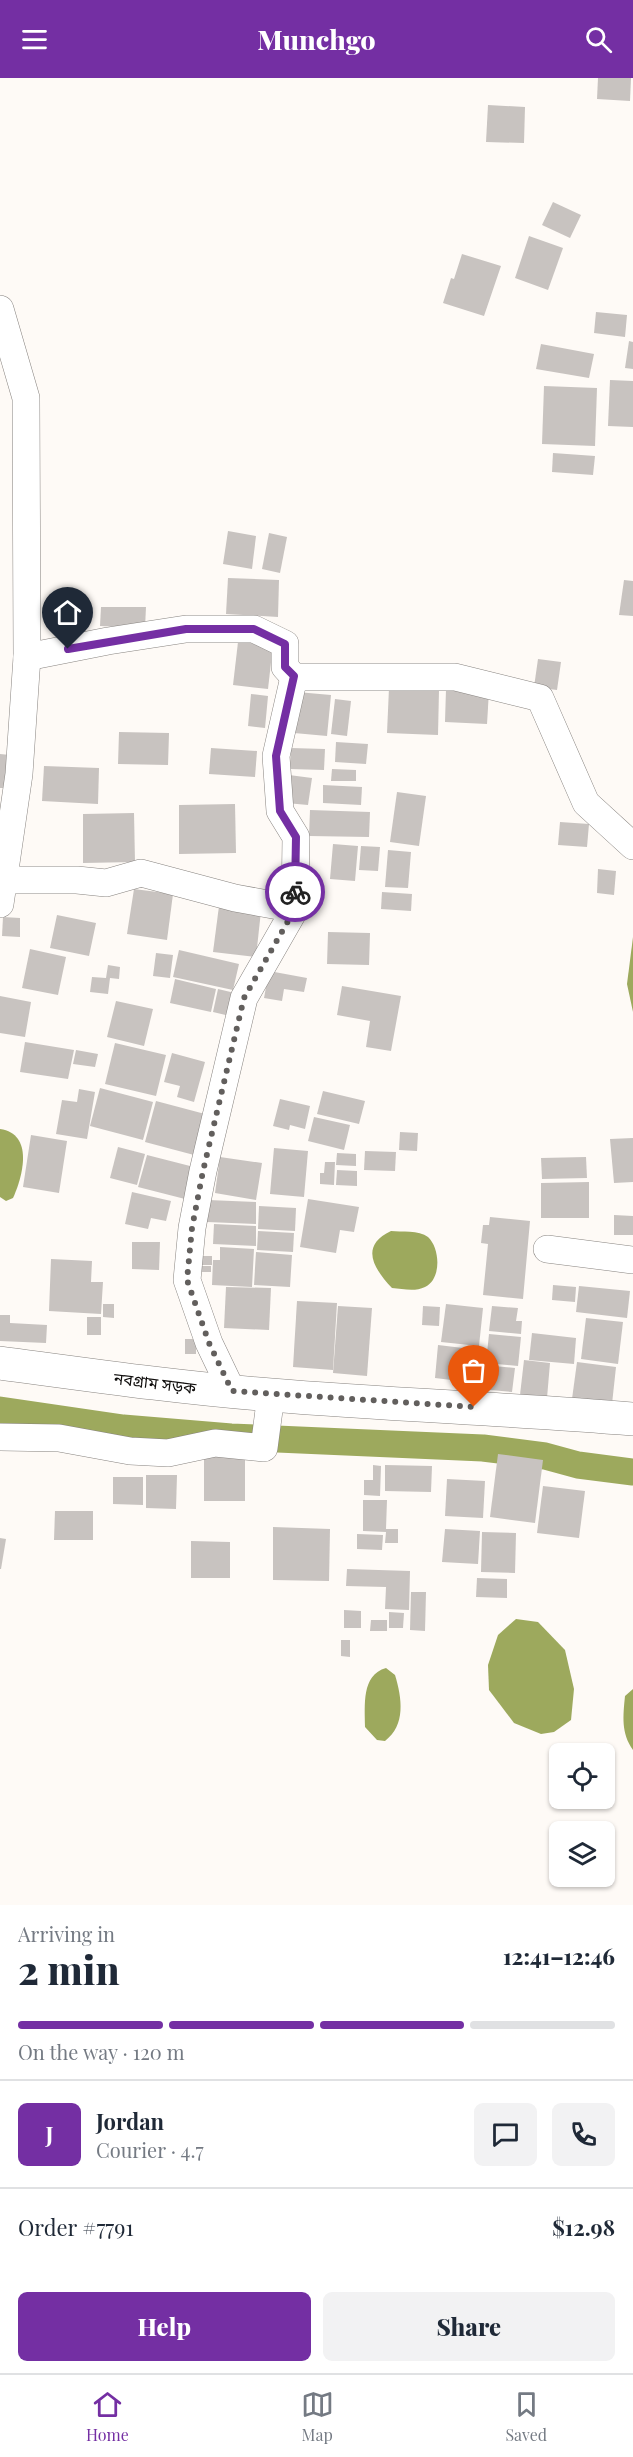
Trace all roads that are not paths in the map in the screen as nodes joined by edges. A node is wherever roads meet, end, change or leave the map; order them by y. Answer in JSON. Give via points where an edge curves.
{"nodes":[{"id":1,"x":0,"y":309,"type":"edge"},
{"id":2,"x":27,"y":657,"type":"junction"},
{"id":3,"x":294,"y":676,"type":"junction"},
{"id":4,"x":633,"y":846,"type":"edge"},
{"id":5,"x":1,"y":887,"type":"edge"},
{"id":6,"x":295,"y":909,"type":"junction"},
{"id":7,"x":547,"y":1249,"type":"dead end"},
{"id":8,"x":633,"y":1260,"type":"edge"},
{"id":9,"x":0,"y":1363,"type":"edge"},
{"id":10,"x":232,"y":1391,"type":"junction"},
{"id":11,"x":271,"y":1395,"type":"junction"},
{"id":12,"x":633,"y":1419,"type":"edge"},
{"id":13,"x":0,"y":1437,"type":"edge"}],
"edges":[{"from":1,"to":2,"type":"street","via":[[26,398]]},
{"from":2,"to":3,"type":"street","via":[[186,629],[254,629],[285,644],[285,667]]},
{"from":2,"to":5,"type":"street","via":[[19,774]]},
{"from":3,"to":4,"type":"street","via":[[455,677],[540,698],[586,803]]},
{"from":3,"to":6,"type":"street","via":[[276,756],[280,811],[296,837]]},
{"from":5,"to":6,"type":"street","via":[[77,880],[106,883],[141,873]]},
{"from":6,"to":10,"type":"street","via":[[244,998],[192,1228],[187,1280],[209,1343]]},
{"from":7,"to":8,"type":"street"},
{"from":9,"to":10,"type":"main road","name":"নবগ্রাম সড়ক"},
{"from":10,"to":11,"type":"main road","name":"নবগ্রাম সড়ক"},
{"from":11,"to":12,"type":"main road","name":"নবগ্রাম সড়ক"},
{"from":11,"to":13,"type":"street","via":[[264,1448],[215,1443],[168,1453],[130,1451],[59,1438]]}]}
